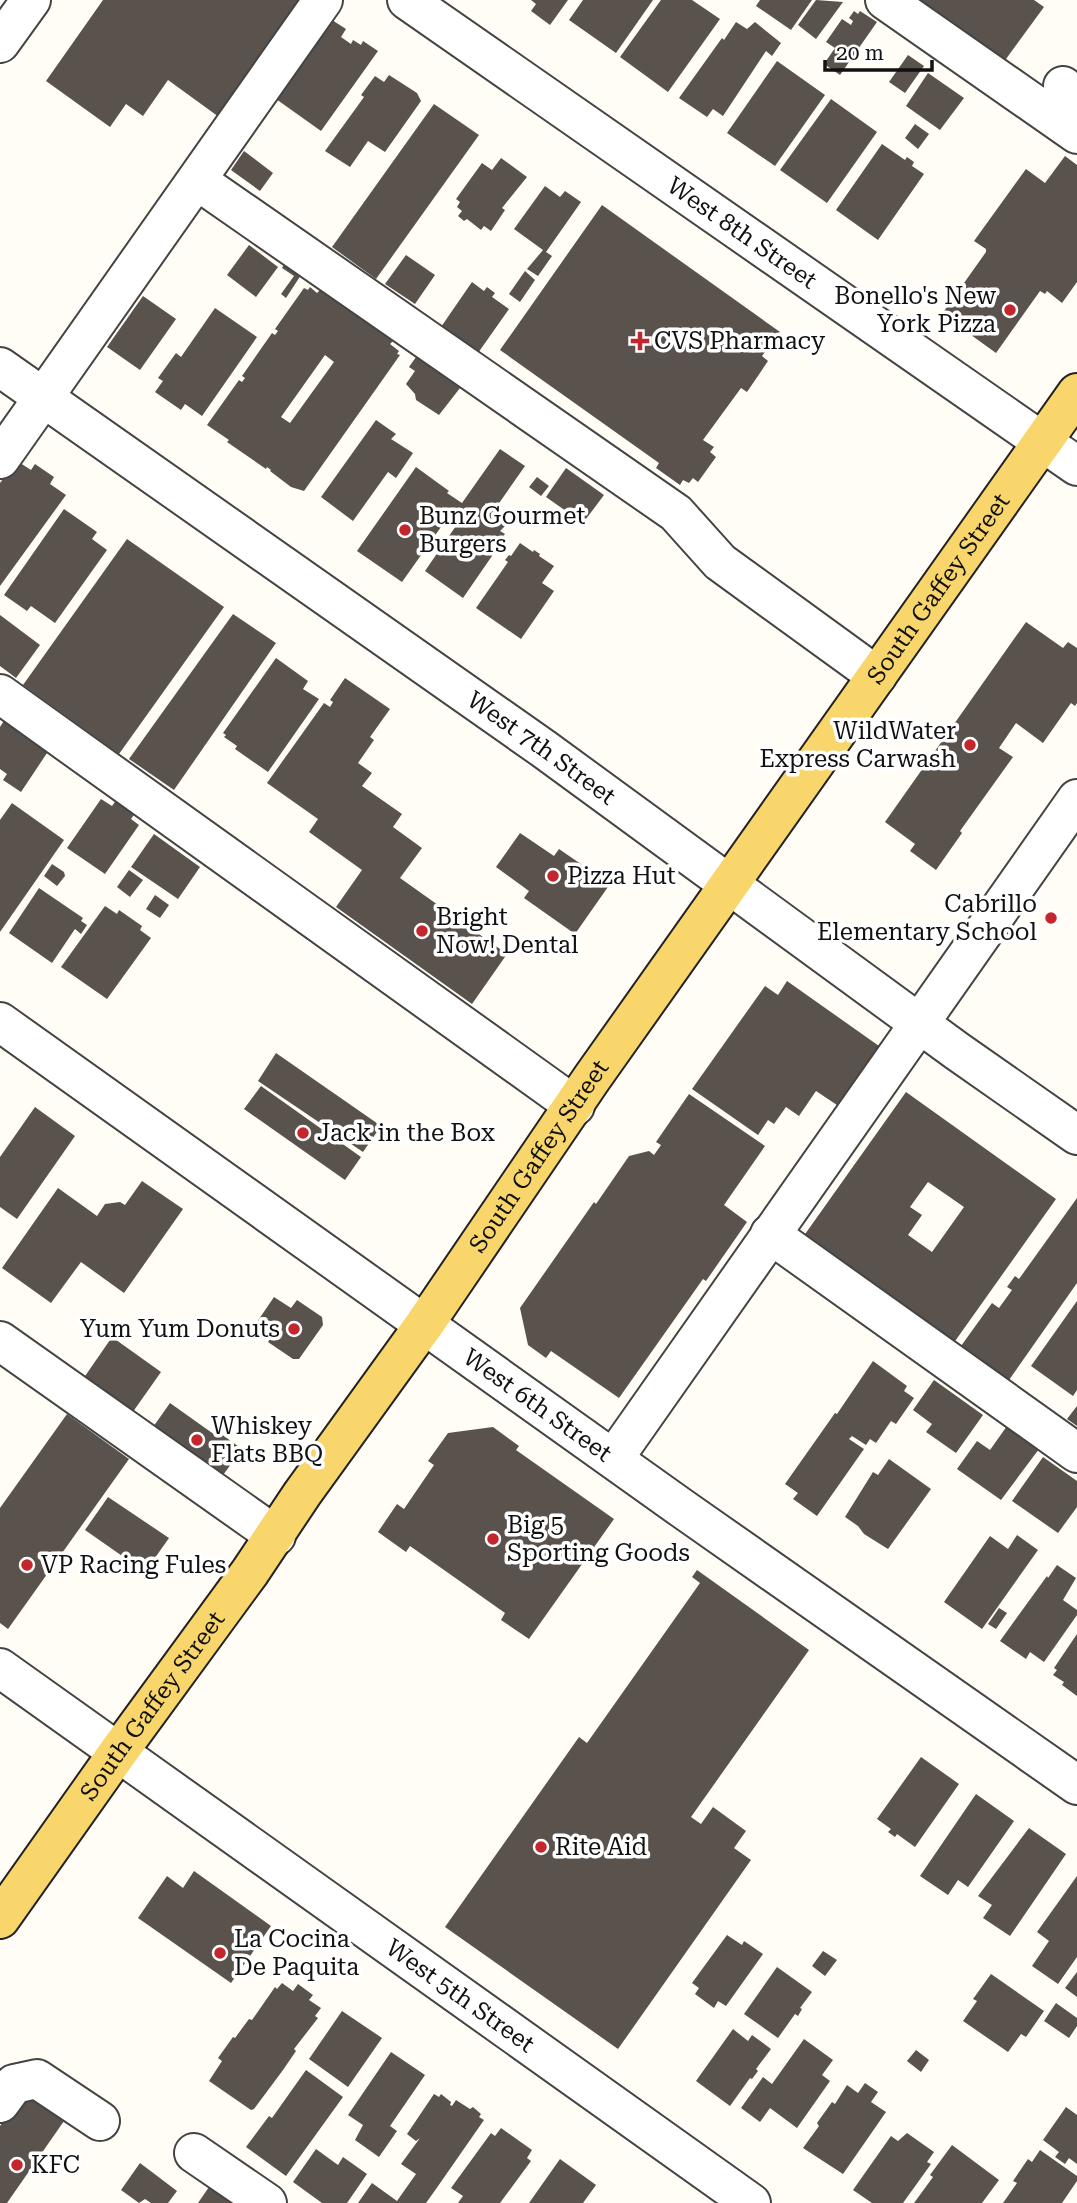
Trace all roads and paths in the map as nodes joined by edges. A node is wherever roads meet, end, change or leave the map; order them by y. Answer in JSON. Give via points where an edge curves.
{"nodes":[{"id":1,"x":31,"y":0,"type":"edge"},
{"id":2,"x":323,"y":0,"type":"edge"},
{"id":3,"x":407,"y":0,"type":"edge"},
{"id":4,"x":885,"y":0,"type":"edge"},
{"id":5,"x":0,"y":42,"type":"edge"},
{"id":6,"x":1077,"y":134,"type":"edge"},
{"id":7,"x":198,"y":181,"type":"junction"},
{"id":8,"x":0,"y":367,"type":"edge"},
{"id":9,"x":1077,"y":393,"type":"edge"},
{"id":10,"x":43,"y":399,"type":"junction"},
{"id":11,"x":1042,"y":441,"type":"junction"},
{"id":12,"x":0,"y":459,"type":"edge"},
{"id":13,"x":1077,"y":466,"type":"edge"},
{"id":14,"x":877,"y":676,"type":"junction"},
{"id":15,"x":0,"y":694,"type":"edge"},
{"id":16,"x":1077,"y":799,"type":"edge"},
{"id":17,"x":729,"y":886,"type":"junction"},
{"id":18,"x":0,"y":1022,"type":"edge"},
{"id":19,"x":920,"y":1022,"type":"junction"},
{"id":20,"x":575,"y":1106,"type":"junction"},
{"id":21,"x":1077,"y":1135,"type":"edge"},
{"id":22,"x":771,"y":1234,"type":"junction"},
{"id":23,"x":424,"y":1325,"type":"junction"},
{"id":24,"x":0,"y":1341,"type":"edge"},
{"id":25,"x":1077,"y":1453,"type":"edge"},
{"id":26,"x":614,"y":1458,"type":"junction"},
{"id":27,"x":276,"y":1536,"type":"junction"},
{"id":28,"x":0,"y":1668,"type":"edge"},
{"id":29,"x":119,"y":1751,"type":"junction"},
{"id":30,"x":1077,"y":1785,"type":"edge"},
{"id":31,"x":0,"y":1919,"type":"edge"},
{"id":32,"x":0,"y":2103,"type":"edge"},
{"id":33,"x":100,"y":2121,"type":"dead end"},
{"id":34,"x":194,"y":2153,"type":"dead end"},
{"id":35,"x":267,"y":2203,"type":"edge"},
{"id":36,"x":751,"y":2203,"type":"edge"}],
"edges":[{"from":1,"to":5,"type":"street"},
{"from":2,"to":7,"type":"street"},
{"from":3,"to":11,"type":"street","name":"West 8th Street"},
{"from":4,"to":6,"type":"street"},
{"from":7,"to":10,"type":"street"},
{"from":7,"to":14,"type":"street","via":[[676,513],[720,562]]},
{"from":8,"to":10,"type":"street","name":"West 7th Street"},
{"from":9,"to":11,"type":"main road","name":"South Gaffey Street"},
{"from":10,"to":12,"type":"street"},
{"from":10,"to":17,"type":"street","name":"West 7th Street","via":[[544,749]]},
{"from":11,"to":13,"type":"street","name":"West 8th Street"},
{"from":11,"to":14,"type":"main road","name":"South Gaffey Street"},
{"from":14,"to":17,"type":"main road","name":"South Gaffey Street"},
{"from":15,"to":20,"type":"street"},
{"from":16,"to":19,"type":"street"},
{"from":17,"to":19,"type":"street","name":"West 7th Street"},
{"from":17,"to":20,"type":"main road","name":"South Gaffey Street"},
{"from":18,"to":23,"type":"street","name":"West 6th Street"},
{"from":19,"to":21,"type":"street","name":"West 7th Street"},
{"from":19,"to":22,"type":"street"},
{"from":20,"to":23,"type":"main road","name":"South Gaffey Street"},
{"from":22,"to":25,"type":"street"},
{"from":22,"to":26,"type":"street"},
{"from":23,"to":26,"type":"street","name":"West 6th Street"},
{"from":23,"to":27,"type":"main road","name":"South Gaffey Street"},
{"from":24,"to":27,"type":"street"},
{"from":26,"to":30,"type":"street","name":"West 6th Street"},
{"from":27,"to":29,"type":"main road","name":"South Gaffey Street"},
{"from":28,"to":29,"type":"street","name":"West 5th Street"},
{"from":29,"to":31,"type":"main road","name":"South Gaffey Street"},
{"from":29,"to":36,"type":"street","name":"West 5th Street"},
{"from":32,"to":33,"type":"street","via":[[14,2084],[37,2079]]},
{"from":34,"to":35,"type":"street"}]}
